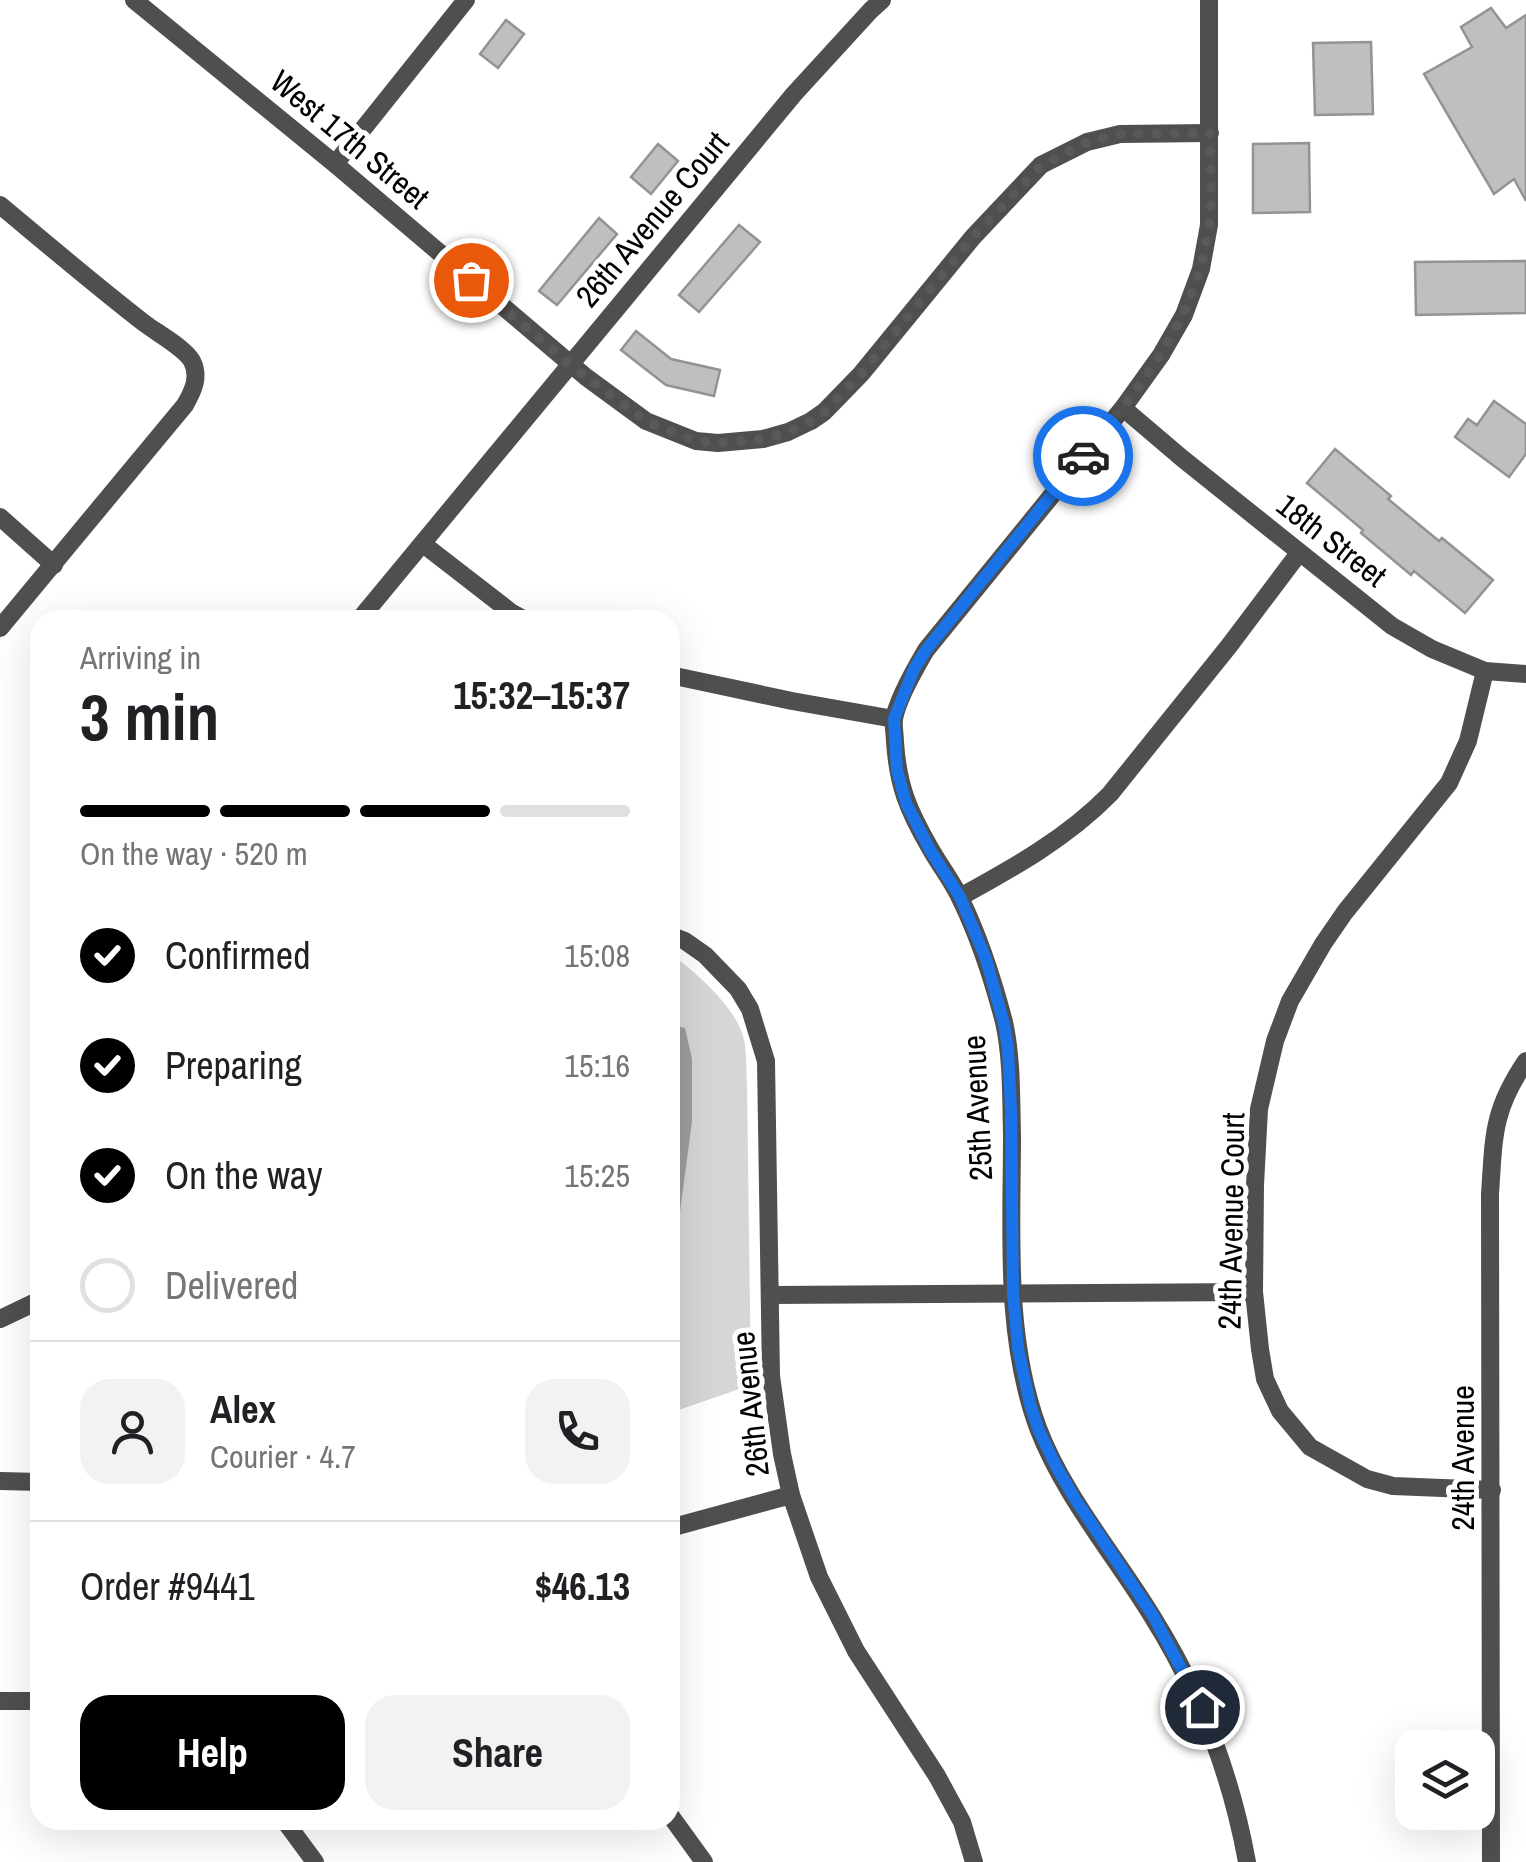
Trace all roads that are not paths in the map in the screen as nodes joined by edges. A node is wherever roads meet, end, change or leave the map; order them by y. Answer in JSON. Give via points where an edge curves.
{"nodes":[{"id":1,"x":134,"y":0,"type":"edge"},
{"id":2,"x":466,"y":0,"type":"edge"},
{"id":3,"x":882,"y":0,"type":"edge"},
{"id":4,"x":1209,"y":0,"type":"edge"},
{"id":5,"x":1210,"y":133,"type":"junction"},
{"id":6,"x":335,"y":164,"type":"junction"},
{"id":7,"x":0,"y":206,"type":"edge"},
{"id":8,"x":570,"y":365,"type":"junction"},
{"id":9,"x":1123,"y":408,"type":"junction"},
{"id":10,"x":0,"y":517,"type":"edge"},
{"id":11,"x":422,"y":544,"type":"junction"},
{"id":12,"x":1300,"y":553,"type":"junction"},
{"id":13,"x":54,"y":565,"type":"junction"},
{"id":14,"x":367,"y":610,"type":"edge"},
{"id":15,"x":508,"y":610,"type":"edge"},
{"id":16,"x":0,"y":628,"type":"edge"},
{"id":17,"x":1485,"y":671,"type":"junction"},
{"id":18,"x":1526,"y":674,"type":"edge"},
{"id":19,"x":680,"y":677,"type":"edge"},
{"id":20,"x":894,"y":719,"type":"junction"},
{"id":21,"x":960,"y":897,"type":"junction"},
{"id":22,"x":680,"y":939,"type":"edge"},
{"id":23,"x":1526,"y":1061,"type":"edge"},
{"id":24,"x":1254,"y":1292,"type":"junction"},
{"id":25,"x":1013,"y":1293,"type":"junction"},
{"id":26,"x":770,"y":1296,"type":"junction"},
{"id":27,"x":30,"y":1305,"type":"edge"},
{"id":28,"x":0,"y":1319,"type":"edge"},
{"id":29,"x":0,"y":1482,"type":"edge"},
{"id":30,"x":30,"y":1482,"type":"edge"},
{"id":31,"x":1492,"y":1490,"type":"junction"},
{"id":32,"x":791,"y":1496,"type":"junction"},
{"id":33,"x":680,"y":1525,"type":"edge"},
{"id":34,"x":0,"y":1701,"type":"edge"},
{"id":35,"x":30,"y":1701,"type":"edge"},
{"id":36,"x":680,"y":1828,"type":"edge"},
{"id":37,"x":291,"y":1830,"type":"edge"},
{"id":38,"x":314,"y":1862,"type":"edge"},
{"id":39,"x":704,"y":1862,"type":"edge"},
{"id":40,"x":974,"y":1862,"type":"edge"},
{"id":41,"x":1246,"y":1862,"type":"edge"},
{"id":42,"x":1491,"y":1862,"type":"edge"}],
"edges":[{"from":1,"to":6,"type":"street","name":"West 17th Street"},
{"from":2,"to":6,"type":"street"},
{"from":3,"to":8,"type":"street","name":"26th Avenue Court","via":[[794,94]]},
{"from":4,"to":5,"type":"street","name":"25th Avenue"},
{"from":5,"to":8,"type":"street","name":"West 17th Street","via":[[1120,134],[1041,166],[861,374],[824,412],[788,432],[696,441],[646,421]]},
{"from":5,"to":9,"type":"street","name":"25th Avenue","via":[[1209,225],[1200,268],[1184,315]]},
{"from":6,"to":8,"type":"street","name":"West 17th Street"},
{"from":7,"to":13,"type":"street","via":[[190,357],[195,368],[185,405]]},
{"from":8,"to":11,"type":"street","name":"26th Avenue Court"},
{"from":9,"to":12,"type":"street","name":"18th Street"},
{"from":9,"to":20,"type":"street","name":"25th Avenue","via":[[926,650]]},
{"from":10,"to":13,"type":"street"},
{"from":11,"to":14,"type":"street","name":"26th Avenue Court"},
{"from":11,"to":15,"type":"street"},
{"from":12,"to":17,"type":"street","name":"18th Street","via":[[1392,626]]},
{"from":12,"to":21,"type":"street","via":[[1110,794],[1053,841]]},
{"from":13,"to":16,"type":"street"},
{"from":17,"to":18,"type":"street","name":"18th Street"},
{"from":17,"to":24,"type":"street","name":"24th Avenue Court","via":[[1468,742],[1449,783],[1345,912],[1290,1001],[1259,1108]]},
{"from":19,"to":20,"type":"street"},
{"from":20,"to":21,"type":"street","name":"25th Avenue","via":[[906,803]]},
{"from":21,"to":25,"type":"street","name":"25th Avenue","via":[[986,959],[1008,1048]]},
{"from":22,"to":26,"type":"street","name":"26th Avenue","via":[[706,954],[738,989],[759,1032],[766,1061]]},
{"from":23,"to":31,"type":"street","name":"24th Avenue","via":[[1495,1126]]},
{"from":24,"to":25,"type":"street"},
{"from":24,"to":31,"type":"street","name":"24th Avenue Court","via":[[1265,1379],[1310,1448],[1393,1486]]},
{"from":25,"to":26,"type":"street"},
{"from":25,"to":41,"type":"street","name":"25th Avenue","via":[[1039,1431],[1202,1707]]},
{"from":26,"to":32,"type":"street","name":"26th Avenue","via":[[771,1376]]},
{"from":27,"to":28,"type":"street"},
{"from":29,"to":30,"type":"street"},
{"from":31,"to":42,"type":"street","name":"24th Avenue"},
{"from":32,"to":33,"type":"street"},
{"from":32,"to":40,"type":"street","name":"26th Avenue","via":[[856,1651],[937,1776]]},
{"from":34,"to":35,"type":"street"},
{"from":36,"to":39,"type":"street"},
{"from":37,"to":38,"type":"street"}]}
